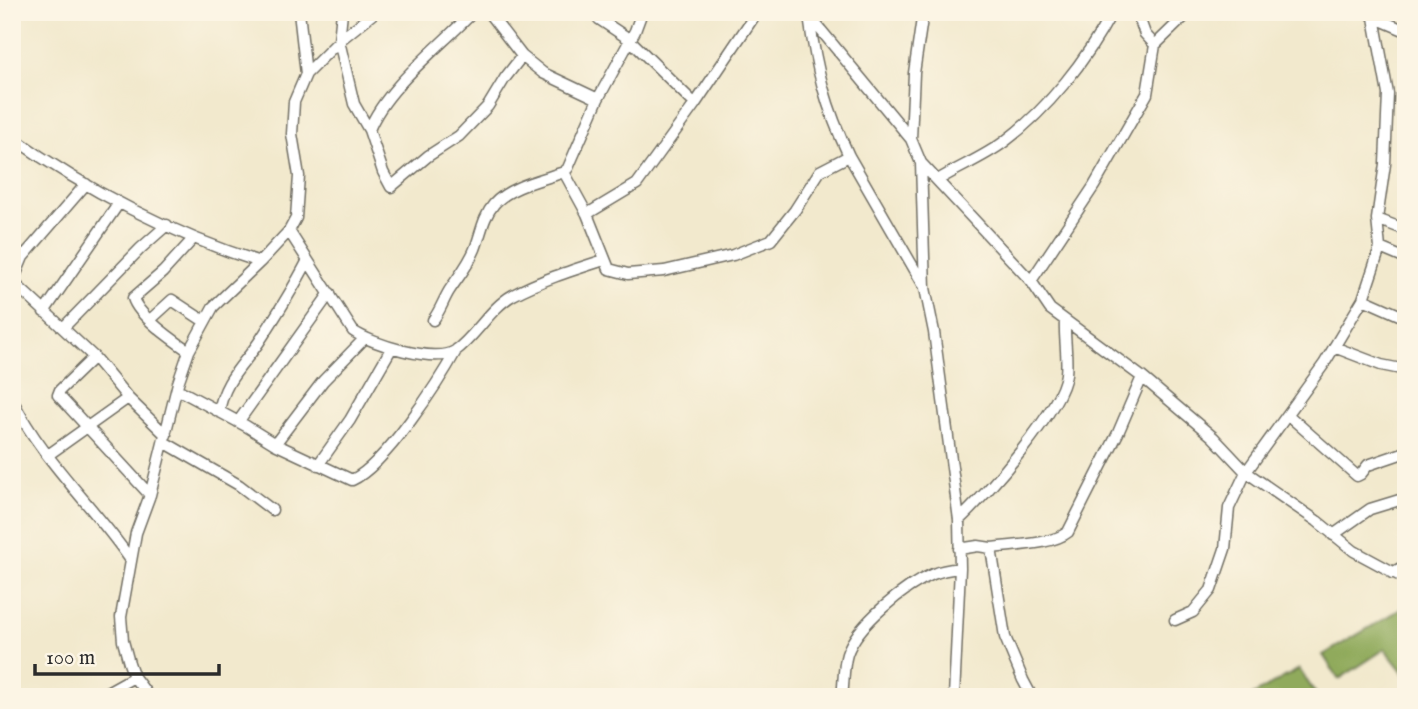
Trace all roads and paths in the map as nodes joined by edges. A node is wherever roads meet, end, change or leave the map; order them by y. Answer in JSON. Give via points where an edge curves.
{"nodes":[{"id":1,"x":299,"y":12,"type":"edge"},
{"id":2,"x":342,"y":12,"type":"edge"},
{"id":3,"x":375,"y":12,"type":"edge"},
{"id":4,"x":473,"y":12,"type":"edge"},
{"id":5,"x":488,"y":12,"type":"edge"},
{"id":6,"x":594,"y":12,"type":"edge"},
{"id":7,"x":642,"y":12,"type":"edge"},
{"id":8,"x":757,"y":12,"type":"edge"},
{"id":9,"x":923,"y":12,"type":"edge"},
{"id":10,"x":1112,"y":12,"type":"edge"},
{"id":11,"x":1137,"y":12,"type":"edge"},
{"id":12,"x":1189,"y":12,"type":"edge"},
{"id":13,"x":807,"y":14,"type":"edge"},
{"id":14,"x":1373,"y":14,"type":"edge"},
{"id":15,"x":1406,"y":31,"type":"edge"},
{"id":16,"x":629,"y":39,"type":"junction"},
{"id":17,"x":339,"y":41,"type":"junction"},
{"id":18,"x":1155,"y":45,"type":"junction"},
{"id":19,"x":522,"y":57,"type":"junction"},
{"id":20,"x":306,"y":74,"type":"junction"},
{"id":21,"x":598,"y":99,"type":"junction"},
{"id":22,"x":695,"y":104,"type":"junction"},
{"id":23,"x":369,"y":130,"type":"junction"},
{"id":24,"x":12,"y":137,"type":"edge"},
{"id":25,"x":911,"y":139,"type":"junction"},
{"id":26,"x":849,"y":156,"type":"junction"},
{"id":27,"x":921,"y":163,"type":"junction"},
{"id":28,"x":564,"y":172,"type":"junction"},
{"id":29,"x":937,"y":180,"type":"junction"},
{"id":30,"x":86,"y":184,"type":"junction"},
{"id":31,"x":120,"y":203,"type":"junction"},
{"id":32,"x":587,"y":214,"type":"junction"},
{"id":33,"x":1377,"y":219,"type":"junction"},
{"id":34,"x":167,"y":225,"type":"junction"},
{"id":35,"x":1406,"y":230,"type":"edge"},
{"id":36,"x":289,"y":231,"type":"junction"},
{"id":37,"x":192,"y":239,"type":"junction"},
{"id":38,"x":12,"y":245,"type":"edge"},
{"id":39,"x":1380,"y":248,"type":"junction"},
{"id":40,"x":23,"y":257,"type":"junction"},
{"id":41,"x":1406,"y":259,"type":"edge"},
{"id":42,"x":604,"y":260,"type":"junction"},
{"id":43,"x":261,"y":262,"type":"junction"},
{"id":44,"x":307,"y":262,"type":"junction"},
{"id":45,"x":12,"y":281,"type":"edge"},
{"id":46,"x":1031,"y":281,"type":"junction"},
{"id":47,"x":925,"y":288,"type":"junction"},
{"id":48,"x":330,"y":293,"type":"junction"},
{"id":49,"x":1363,"y":299,"type":"junction"},
{"id":50,"x":44,"y":312,"type":"junction"},
{"id":51,"x":1406,"y":318,"type":"edge"},
{"id":52,"x":150,"y":320,"type":"junction"},
{"id":53,"x":433,"y":320,"type":"dead end"},
{"id":54,"x":1065,"y":320,"type":"junction"},
{"id":55,"x":204,"y":321,"type":"junction"},
{"id":56,"x":63,"y":328,"type":"junction"},
{"id":57,"x":364,"y":339,"type":"junction"},
{"id":58,"x":1334,"y":347,"type":"junction"},
{"id":59,"x":391,"y":349,"type":"junction"},
{"id":60,"x":457,"y":349,"type":"junction"},
{"id":61,"x":189,"y":351,"type":"junction"},
{"id":62,"x":94,"y":357,"type":"junction"},
{"id":63,"x":1406,"y":370,"type":"edge"},
{"id":64,"x":1142,"y":377,"type":"junction"},
{"id":65,"x":177,"y":389,"type":"junction"},
{"id":66,"x":128,"y":398,"type":"junction"},
{"id":67,"x":12,"y":399,"type":"edge"},
{"id":68,"x":219,"y":412,"type":"junction"},
{"id":69,"x":1288,"y":415,"type":"junction"},
{"id":70,"x":16,"y":416,"type":"edge"},
{"id":71,"x":238,"y":422,"type":"junction"},
{"id":72,"x":86,"y":425,"type":"junction"},
{"id":73,"x":165,"y":439,"type":"junction"},
{"id":74,"x":275,"y":444,"type":"junction"},
{"id":75,"x":1406,"y":452,"type":"edge"},
{"id":76,"x":48,"y":455,"type":"junction"},
{"id":77,"x":318,"y":465,"type":"junction"},
{"id":78,"x":1247,"y":472,"type":"junction"},
{"id":79,"x":149,"y":495,"type":"junction"},
{"id":80,"x":1406,"y":498,"type":"edge"},
{"id":81,"x":272,"y":510,"type":"dead end"},
{"id":82,"x":959,"y":520,"type":"junction"},
{"id":83,"x":1334,"y":535,"type":"junction"},
{"id":84,"x":991,"y":548,"type":"junction"},
{"id":85,"x":959,"y":549,"type":"junction"},
{"id":86,"x":130,"y":559,"type":"junction"},
{"id":87,"x":1406,"y":565,"type":"edge"},
{"id":88,"x":960,"y":568,"type":"junction"},
{"id":89,"x":1392,"y":573,"type":"junction"},
{"id":90,"x":1406,"y":579,"type":"edge"},
{"id":91,"x":1175,"y":620,"type":"dead end"},
{"id":92,"x":134,"y":677,"type":"junction"},
{"id":93,"x":98,"y":697,"type":"edge"},
{"id":94,"x":149,"y":697,"type":"edge"},
{"id":95,"x":842,"y":697,"type":"edge"},
{"id":96,"x":954,"y":697,"type":"edge"},
{"id":97,"x":1032,"y":697,"type":"edge"}],
"edges":[{"from":1,"to":20,"type":"street"},
{"from":2,"to":17,"type":"street"},
{"from":3,"to":17,"type":"street"},
{"from":4,"to":23,"type":"street","via":[[384,103]]},
{"from":5,"to":19,"type":"street"},
{"from":6,"to":16,"type":"street"},
{"from":7,"to":16,"type":"street"},
{"from":8,"to":22,"type":"street"},
{"from":9,"to":25,"type":"street"},
{"from":10,"to":29,"type":"street","via":[[1035,117],[1002,144]]},
{"from":11,"to":18,"type":"street","via":[[1145,34]]},
{"from":12,"to":18,"type":"street"},
{"from":13,"to":25,"type":"street"},
{"from":13,"to":26,"type":"street","via":[[821,86]]},
{"from":14,"to":15,"type":"street"},
{"from":14,"to":33,"type":"street","via":[[1388,94]]},
{"from":16,"to":21,"type":"street"},
{"from":16,"to":22,"type":"street"},
{"from":17,"to":20,"type":"street"},
{"from":17,"to":23,"type":"street","via":[[354,104]]},
{"from":18,"to":46,"type":"street","via":[[1146,94],[1094,186]]},
{"from":19,"to":21,"type":"street","via":[[543,73]]},
{"from":19,"to":23,"type":"street","via":[[488,106],[459,136],[391,187]]},
{"from":20,"to":36,"type":"street","via":[[294,102],[292,134],[299,194]]},
{"from":21,"to":28,"type":"street"},
{"from":22,"to":32,"type":"street","via":[[637,184]]},
{"from":24,"to":30,"type":"street"},
{"from":25,"to":27,"type":"street"},
{"from":26,"to":42,"type":"street","via":[[820,172],[771,240],[733,255],[664,271],[628,274],[609,269]]},
{"from":26,"to":47,"type":"street"},
{"from":27,"to":29,"type":"street"},
{"from":27,"to":47,"type":"street"},
{"from":28,"to":32,"type":"street"},
{"from":28,"to":53,"type":"street","via":[[506,195],[495,204],[465,271]]},
{"from":29,"to":46,"type":"street"},
{"from":30,"to":31,"type":"street"},
{"from":30,"to":40,"type":"street"},
{"from":31,"to":34,"type":"street"},
{"from":31,"to":50,"type":"street"},
{"from":32,"to":42,"type":"street"},
{"from":33,"to":35,"type":"street"},
{"from":33,"to":39,"type":"street"},
{"from":34,"to":37,"type":"street"},
{"from":34,"to":56,"type":"street"},
{"from":36,"to":43,"type":"street"},
{"from":36,"to":44,"type":"street"},
{"from":37,"to":43,"type":"street"},
{"from":37,"to":52,"type":"street","via":[[158,278],[133,298]]},
{"from":38,"to":40,"type":"street"},
{"from":39,"to":41,"type":"street"},
{"from":39,"to":49,"type":"street"},
{"from":40,"to":45,"type":"street"},
{"from":42,"to":60,"type":"street","via":[[511,296]]},
{"from":43,"to":55,"type":"street"},
{"from":44,"to":48,"type":"street"},
{"from":44,"to":68,"type":"street","via":[[222,393]]},
{"from":45,"to":50,"type":"street"},
{"from":46,"to":54,"type":"street","via":[[1050,309]]},
{"from":47,"to":82,"type":"street"},
{"from":48,"to":57,"type":"street","via":[[353,331]]},
{"from":48,"to":71,"type":"street"},
{"from":49,"to":51,"type":"street"},
{"from":49,"to":58,"type":"street"},
{"from":50,"to":56,"type":"street"},
{"from":52,"to":55,"type":"street","via":[[172,300]]},
{"from":52,"to":61,"type":"street"},
{"from":54,"to":64,"type":"street"},
{"from":54,"to":82,"type":"street","via":[[1066,375],[1059,398],[998,481]]},
{"from":55,"to":61,"type":"street"},
{"from":56,"to":62,"type":"street"},
{"from":57,"to":59,"type":"street"},
{"from":57,"to":74,"type":"street","via":[[323,381]]},
{"from":58,"to":63,"type":"street"},
{"from":58,"to":69,"type":"street"},
{"from":59,"to":60,"type":"street","via":[[445,355]]},
{"from":59,"to":77,"type":"street"},
{"from":60,"to":77,"type":"street","via":[[400,434],[363,474],[352,481]]},
{"from":61,"to":65,"type":"street"},
{"from":62,"to":66,"type":"street"},
{"from":62,"to":72,"type":"street","via":[[58,392]]},
{"from":64,"to":78,"type":"street"},
{"from":64,"to":84,"type":"street","via":[[1068,532],[1045,541]]},
{"from":65,"to":68,"type":"street"},
{"from":65,"to":73,"type":"street"},
{"from":66,"to":72,"type":"street"},
{"from":66,"to":73,"type":"street"},
{"from":67,"to":70,"type":"street"},
{"from":68,"to":71,"type":"street"},
{"from":69,"to":75,"type":"street","via":[[1357,476],[1368,465]]},
{"from":69,"to":78,"type":"street"},
{"from":70,"to":76,"type":"street"},
{"from":71,"to":74,"type":"street"},
{"from":72,"to":76,"type":"street"},
{"from":72,"to":79,"type":"street"},
{"from":73,"to":79,"type":"street"},
{"from":73,"to":81,"type":"street"},
{"from":74,"to":77,"type":"street"},
{"from":76,"to":86,"type":"street"},
{"from":78,"to":83,"type":"street"},
{"from":78,"to":91,"type":"street","via":[[1229,508],[1225,549],[1211,590],[1193,612]]},
{"from":79,"to":86,"type":"street"},
{"from":80,"to":83,"type":"street","via":[[1370,509]]},
{"from":82,"to":85,"type":"street"},
{"from":83,"to":89,"type":"street"},
{"from":84,"to":85,"type":"street"},
{"from":84,"to":97,"type":"street","via":[[1005,637]]},
{"from":85,"to":88,"type":"street"},
{"from":86,"to":92,"type":"street","via":[[121,617]]},
{"from":87,"to":89,"type":"street"},
{"from":88,"to":95,"type":"street","via":[[936,572],[878,611],[853,641]]},
{"from":88,"to":96,"type":"street"},
{"from":89,"to":90,"type":"street"},
{"from":92,"to":93,"type":"street"},
{"from":92,"to":94,"type":"street"}]}
